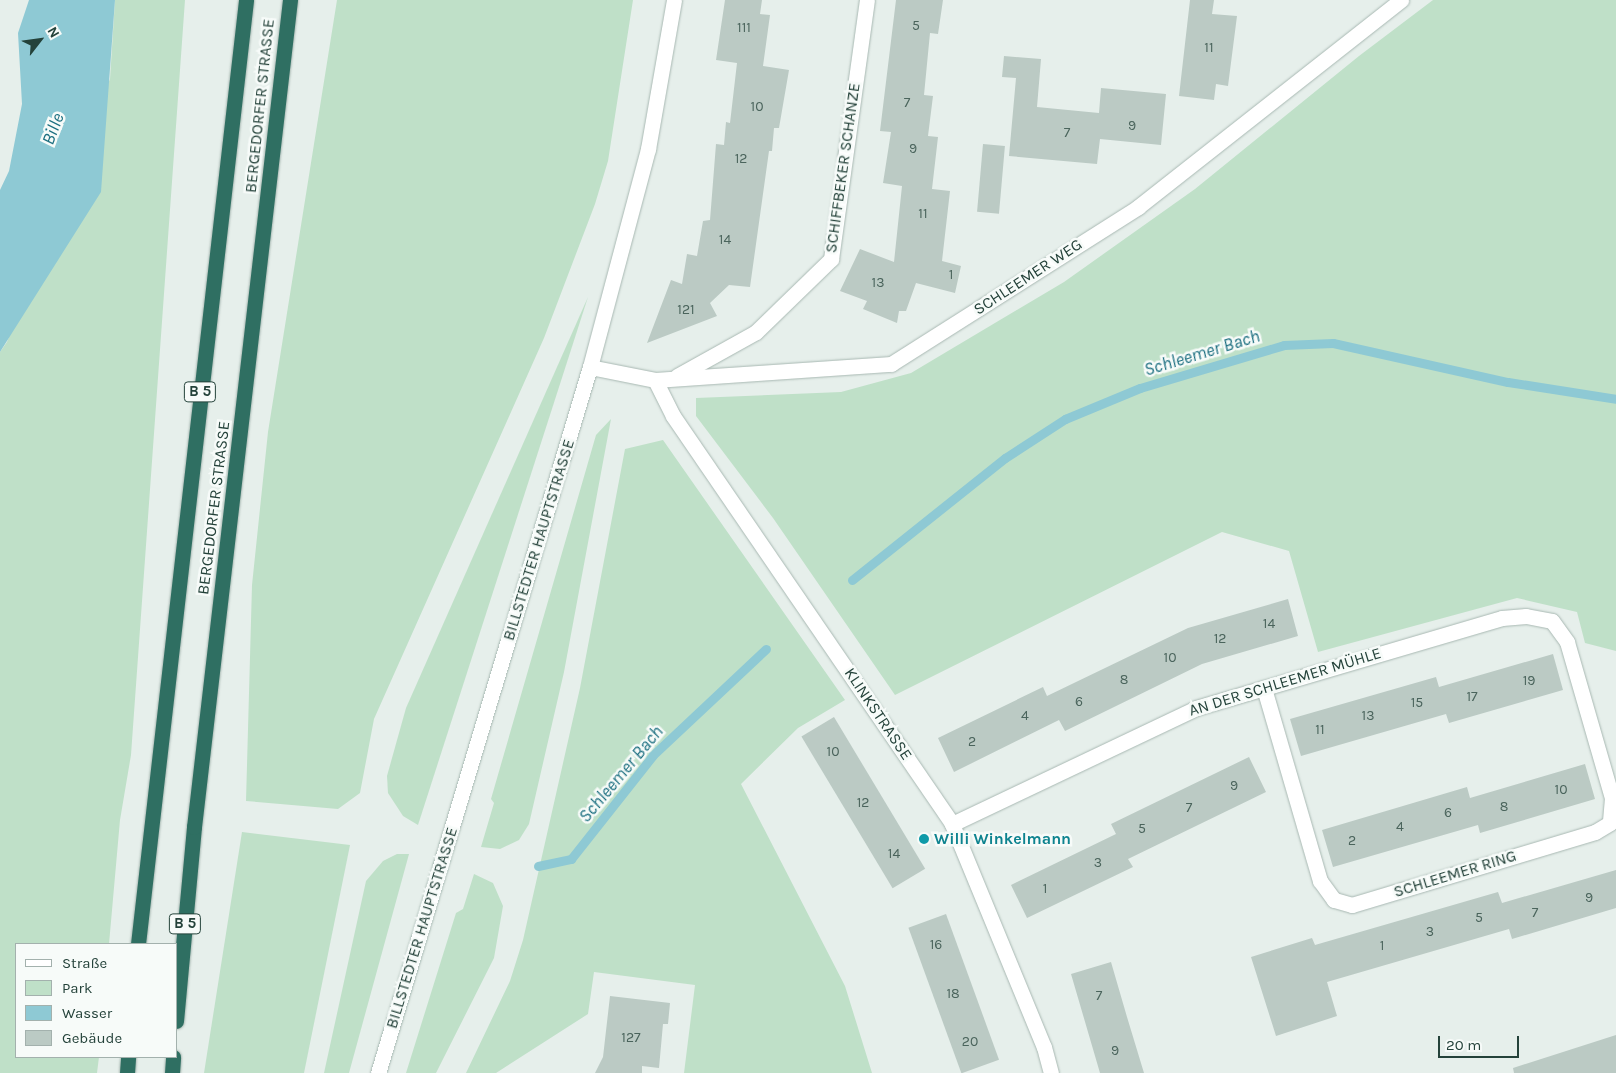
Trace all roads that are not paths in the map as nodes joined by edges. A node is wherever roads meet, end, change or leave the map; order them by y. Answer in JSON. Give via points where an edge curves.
{"nodes":[{"id":1,"x":246,"y":0,"type":"edge"},
{"id":2,"x":290,"y":0,"type":"edge"},
{"id":3,"x":674,"y":0,"type":"edge"},
{"id":4,"x":867,"y":0,"type":"edge"},
{"id":5,"x":1401,"y":0,"type":"edge"},
{"id":6,"x":590,"y":367,"type":"junction"},
{"id":7,"x":674,"y":377,"type":"junction"},
{"id":8,"x":655,"y":380,"type":"junction"},
{"id":9,"x":1567,"y":642,"type":"joint"},
{"id":10,"x":1264,"y":688,"type":"junction"},
{"id":11,"x":952,"y":824,"type":"junction"},
{"id":12,"x":138,"y":943,"type":"edge"},
{"id":13,"x":178,"y":999,"type":"edge"},
{"id":14,"x":128,"y":1058,"type":"edge"},
{"id":15,"x":173,"y":1058,"type":"edge"},
{"id":16,"x":126,"y":1073,"type":"edge"},
{"id":17,"x":172,"y":1073,"type":"edge"},
{"id":18,"x":378,"y":1073,"type":"edge"},
{"id":19,"x":1051,"y":1073,"type":"edge"}],
"edges":[{"from":1,"to":12,"type":"highway","name":"BERGEDORFER STRASSE","number":"B 5"},
{"from":2,"to":13,"type":"highway","name":"BERGEDORFER STRASSE","number":"B 5","via":[[194,827]]},
{"from":3,"to":6,"type":"street","name":"BILLSTEDTER HAUPTSTRASSE","via":[[648,149]]},
{"from":4,"to":7,"type":"street","name":"SCHIFFBEKER SCHANZE","via":[[831,259],[756,332]]},
{"from":5,"to":7,"type":"street","name":"SCHLEEMER WEG","via":[[1138,207],[891,364]]},
{"from":6,"to":8,"type":"street","name":"SCHLEEMER WEG"},
{"from":6,"to":18,"type":"street","name":"BILLSTEDTER HAUPTSTRASSE"},
{"from":7,"to":8,"type":"street","name":"SCHLEEMER WEG"},
{"from":8,"to":11,"type":"street","name":"KLINKSTRASSE","via":[[673,416]]},
{"from":9,"to":10,"type":"street","name":"AN DER SCHLEEMER MÜHLE","via":[[1561,630],[1542,617],[1502,618]]},
{"from":9,"to":10,"type":"street","name":"SCHLEEMER RING","via":[[1612,798],[1610,823],[1595,832],[1352,904],[1334,900],[1320,881]]},
{"from":10,"to":11,"type":"street","name":"AN DER SCHLEEMER MÜHLE","via":[[1196,708]]},
{"from":11,"to":19,"type":"street","name":"KLINKSTRASSE","via":[[1044,1047]]},
{"from":14,"to":16,"type":"highway"},
{"from":15,"to":17,"type":"highway"}]}
